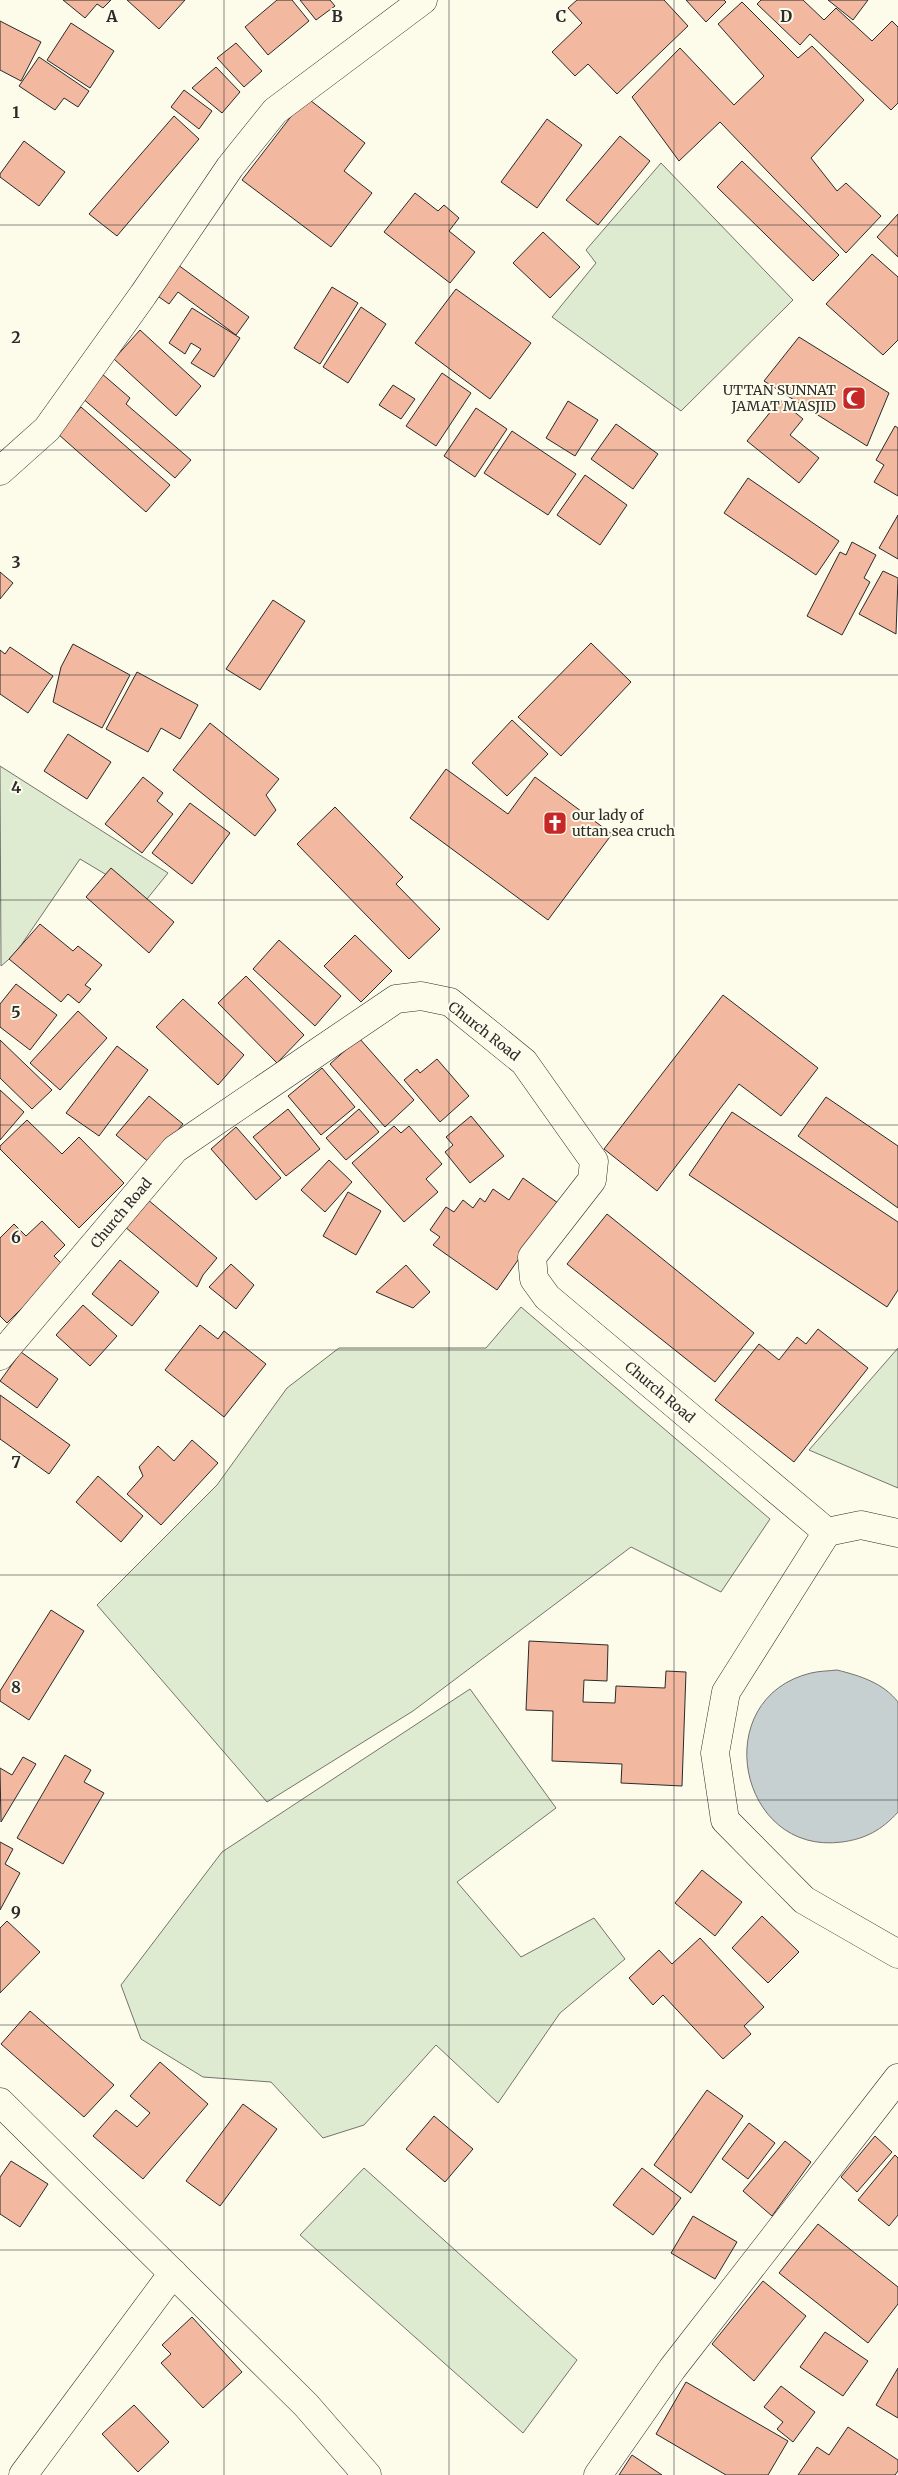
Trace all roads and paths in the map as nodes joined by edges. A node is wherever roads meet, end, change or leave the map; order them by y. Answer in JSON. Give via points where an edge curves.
{"nodes":[{"id":1,"x":423,"y":0,"type":"edge"},
{"id":2,"x":0,"y":471,"type":"edge"},
{"id":3,"x":0,"y":1356,"type":"edge"},
{"id":4,"x":827,"y":1532,"type":"junction"},
{"id":5,"x":898,"y":1533,"type":"edge"},
{"id":6,"x":898,"y":1954,"type":"edge"},
{"id":7,"x":898,"y":2078,"type":"edge"},
{"id":8,"x":0,"y":2102,"type":"edge"},
{"id":9,"x":173,"y":2273,"type":"junction"},
{"id":10,"x":23,"y":2475,"type":"edge"},
{"id":11,"x":367,"y":2475,"type":"edge"},
{"id":12,"x":598,"y":2475,"type":"edge"}],
"edges":[{"from":1,"to":2,"type":"street","via":[[274,111],[230,167],[47,429]]},
{"from":3,"to":4,"type":"street","name":"Church Road","via":[[175,1148],[396,999],[421,996],[450,1002],[524,1062],[594,1161],[592,1180],[532,1258],[534,1279],[547,1297]]},
{"from":4,"to":5,"type":"street","via":[[861,1525]]},
{"from":4,"to":6,"type":"street","via":[[726,1692],[715,1753],[725,1820],[804,1900]]},
{"from":7,"to":12,"type":"street","via":[[672,2369]]},
{"from":8,"to":9,"type":"street"},
{"from":9,"to":10,"type":"street"},
{"from":9,"to":11,"type":"street","via":[[306,2405]]}]}
